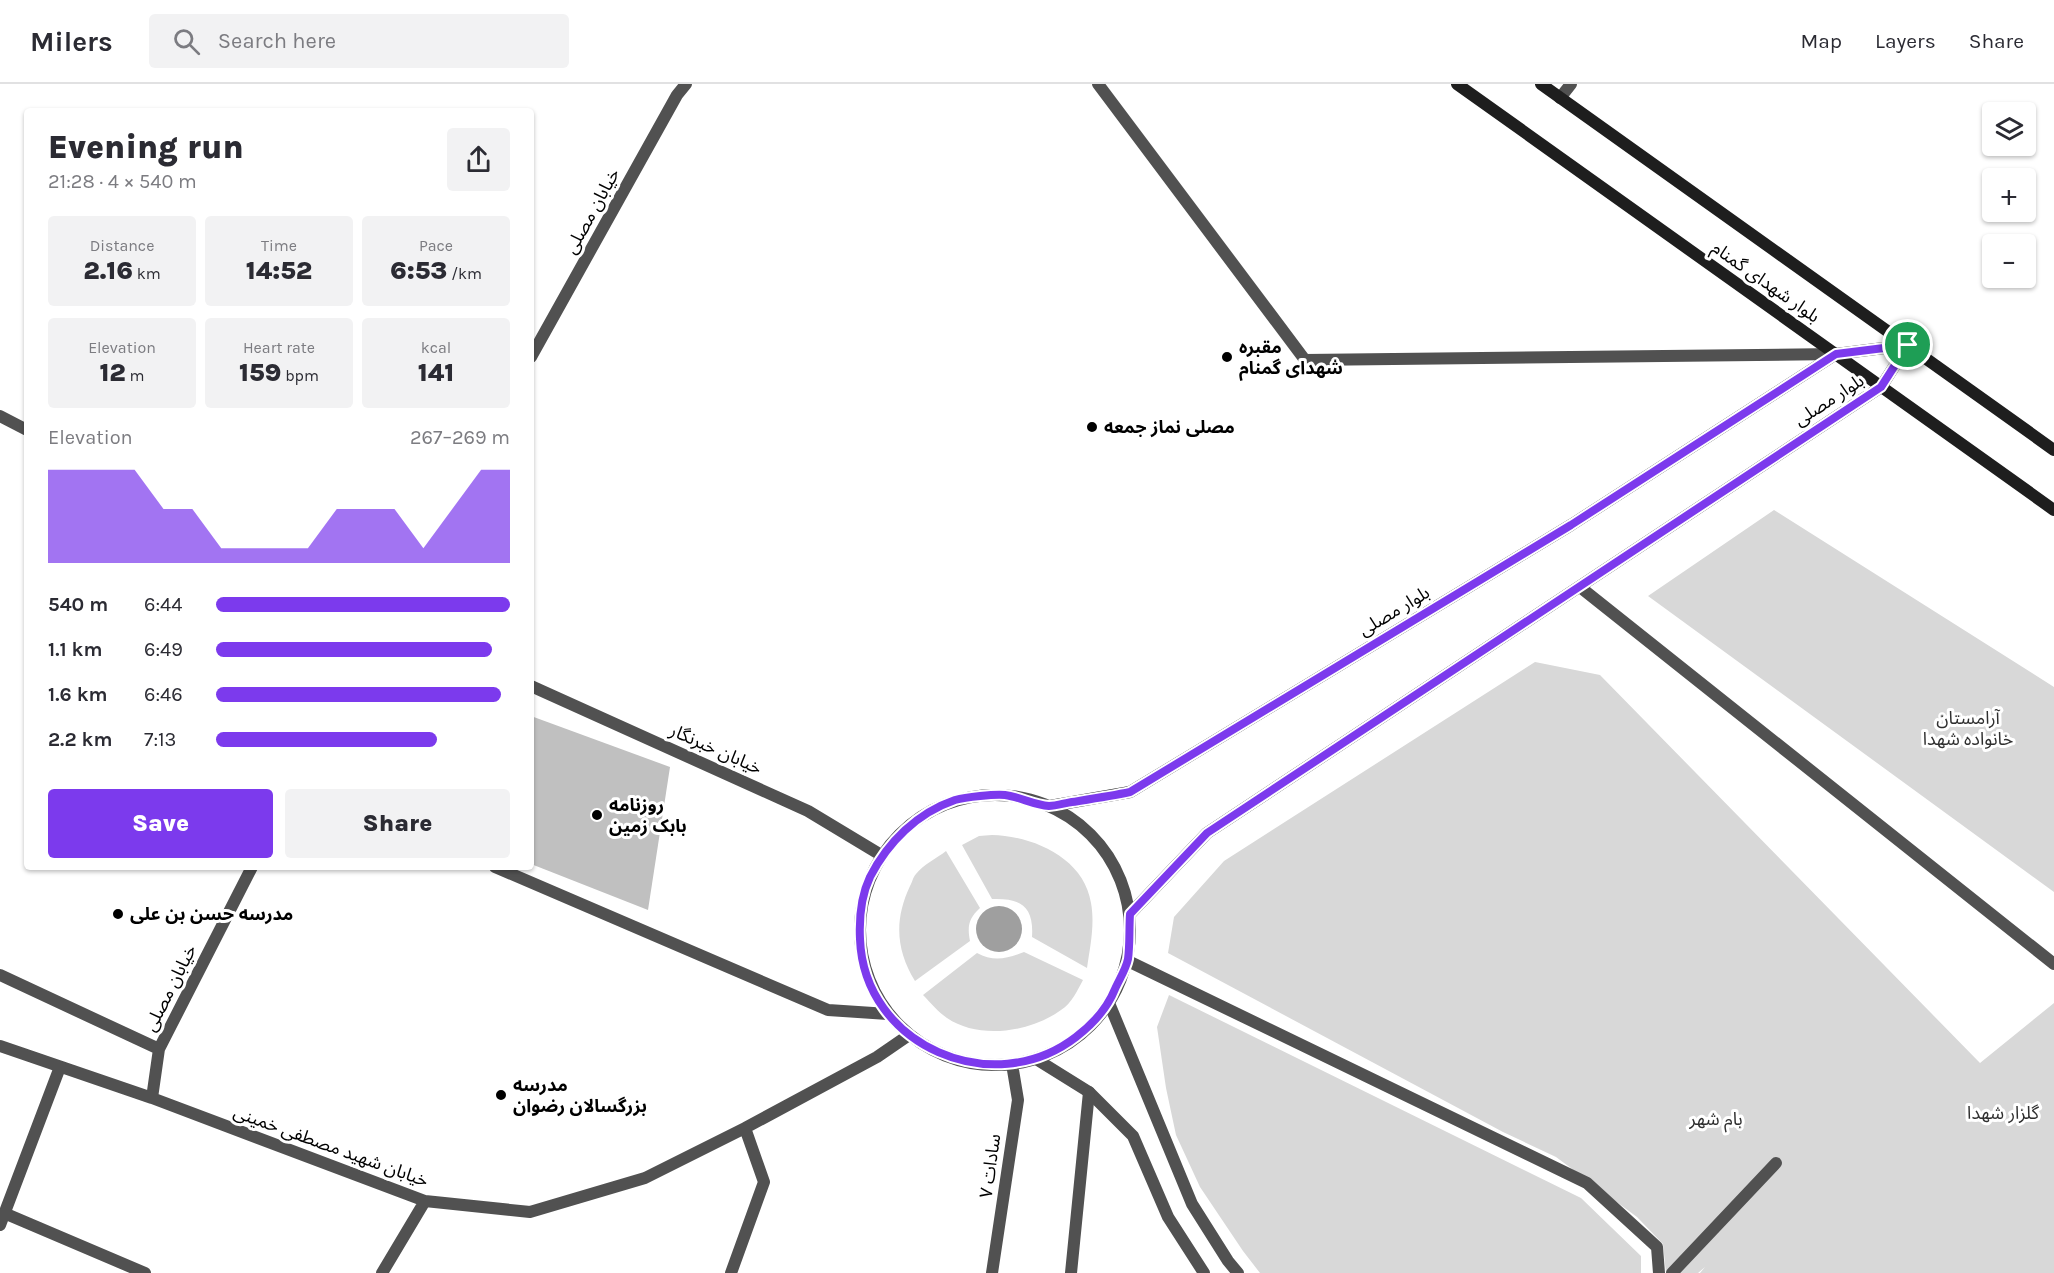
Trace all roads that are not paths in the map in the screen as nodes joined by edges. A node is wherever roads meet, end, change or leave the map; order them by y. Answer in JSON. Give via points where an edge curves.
{"nodes":[{"id":1,"x":686,"y":84,"type":"edge"},
{"id":2,"x":1098,"y":84,"type":"edge"},
{"id":3,"x":1457,"y":84,"type":"edge"},
{"id":4,"x":1541,"y":84,"type":"edge"},
{"id":5,"x":1571,"y":84,"type":"edge"},
{"id":6,"x":1560,"y":98,"type":"junction"},
{"id":7,"x":1908,"y":345,"type":"junction"},
{"id":8,"x":534,"y":352,"type":"edge"},
{"id":9,"x":1836,"y":354,"type":"junction"},
{"id":10,"x":1881,"y":387,"type":"junction"},
{"id":11,"x":0,"y":416,"type":"edge"},
{"id":12,"x":24,"y":428,"type":"edge"},
{"id":13,"x":2054,"y":450,"type":"edge"},
{"id":14,"x":2054,"y":510,"type":"edge"},
{"id":15,"x":1580,"y":586,"type":"junction"},
{"id":16,"x":534,"y":687,"type":"edge"},
{"id":17,"x":1050,"y":806,"type":"junction"},
{"id":18,"x":882,"y":855,"type":"junction"},
{"id":19,"x":250,"y":870,"type":"edge"},
{"id":20,"x":502,"y":870,"type":"edge"},
{"id":21,"x":1130,"y":914,"type":"junction"},
{"id":22,"x":1128,"y":961,"type":"junction"},
{"id":23,"x":2054,"y":964,"type":"edge"},
{"id":24,"x":0,"y":975,"type":"edge"},
{"id":25,"x":1109,"y":1003,"type":"junction"},
{"id":26,"x":888,"y":1014,"type":"junction"},
{"id":27,"x":909,"y":1035,"type":"junction"},
{"id":28,"x":0,"y":1046,"type":"edge"},
{"id":29,"x":159,"y":1049,"type":"junction"},
{"id":30,"x":1036,"y":1059,"type":"junction"},
{"id":31,"x":1012,"y":1064,"type":"junction"},
{"id":32,"x":60,"y":1067,"type":"junction"},
{"id":33,"x":1089,"y":1092,"type":"junction"},
{"id":34,"x":152,"y":1098,"type":"junction"},
{"id":35,"x":745,"y":1128,"type":"junction"},
{"id":36,"x":1776,"y":1163,"type":"dead end"},
{"id":37,"x":425,"y":1201,"type":"junction"},
{"id":38,"x":2,"y":1219,"type":"edge"},
{"id":39,"x":145,"y":1273,"type":"edge"},
{"id":40,"x":382,"y":1273,"type":"edge"},
{"id":41,"x":731,"y":1273,"type":"edge"},
{"id":42,"x":992,"y":1273,"type":"edge"},
{"id":43,"x":1071,"y":1273,"type":"edge"},
{"id":44,"x":1204,"y":1273,"type":"edge"},
{"id":45,"x":1238,"y":1273,"type":"edge"},
{"id":46,"x":1659,"y":1273,"type":"edge"},
{"id":47,"x":1672,"y":1273,"type":"edge"}],
"edges":[{"from":1,"to":8,"type":"street","name":"خیابان مصلی"},
{"from":2,"to":9,"type":"street","via":[[1305,360]]},
{"from":3,"to":9,"type":"street","name":"بلوار شهدای گمنام"},
{"from":4,"to":6,"type":"street","name":"بلوار شهدای گمنام"},
{"from":5,"to":6,"type":"street"},
{"from":6,"to":7,"type":"street","name":"بلوار شهدای گمنام"},
{"from":7,"to":9,"type":"street","name":"بلوار مصلی"},
{"from":7,"to":10,"type":"street","name":"بلوار مصلی"},
{"from":7,"to":13,"type":"street","name":"بلوار شهدای گمنام"},
{"from":9,"to":10,"type":"street","name":"بلوار شهدای گمنام"},
{"from":9,"to":17,"type":"street","name":"بلوار مصلی","via":[[1571,525],[1130,792]]},
{"from":10,"to":14,"type":"street","name":"بلوار شهدای گمنام"},
{"from":10,"to":15,"type":"street","name":"بلوار مصلی"},
{"from":11,"to":12,"type":"street"},
{"from":15,"to":21,"type":"street","name":"بلوار مصلی","via":[[1207,833]]},
{"from":15,"to":23,"type":"street"},
{"from":16,"to":18,"type":"street","name":"خیابان خبرنگار","via":[[808,811]]},
{"from":17,"to":18,"type":"street","via":[[1004,795],[956,800],[914,821]]},
{"from":17,"to":21,"type":"street","via":[[1089,832],[1117,870]]},
{"from":18,"to":26,"type":"street","via":[[866,885],[859,918],[861,952],[870,984]]},
{"from":19,"to":29,"type":"street","name":"خیابان مصلی"},
{"from":20,"to":26,"type":"street","via":[[828,1010]]},
{"from":21,"to":22,"type":"street"},
{"from":22,"to":25,"type":"street"},
{"from":22,"to":46,"type":"street","via":[[1587,1183],[1657,1247]]},
{"from":24,"to":29,"type":"street"},
{"from":25,"to":30,"type":"street","via":[[1089,1027],[1064,1046]]},
{"from":25,"to":45,"type":"street","via":[[1192,1204]]},
{"from":26,"to":27,"type":"street"},
{"from":27,"to":31,"type":"street","via":[[958,1060]]},
{"from":27,"to":35,"type":"street","name":"خیابان شهید مصطفی خمینی","via":[[877,1057]]},
{"from":28,"to":32,"type":"street","name":"خیابان شهید مصطفی خمینی"},
{"from":29,"to":34,"type":"street","name":"خیابان مصلی"},
{"from":30,"to":31,"type":"street"},
{"from":30,"to":33,"type":"street"},
{"from":31,"to":42,"type":"street","name":"سادات ۷","via":[[1018,1100]]},
{"from":32,"to":34,"type":"street","name":"خیابان شهید مصطفی خمینی"},
{"from":32,"to":38,"type":"street"},
{"from":33,"to":43,"type":"street"},
{"from":33,"to":44,"type":"street","via":[[1133,1136],[1168,1217]]},
{"from":34,"to":37,"type":"street","name":"خیابان شهید مصطفی خمینی"},
{"from":35,"to":37,"type":"street","name":"خیابان شهید مصطفی خمینی","via":[[645,1178],[530,1212]]},
{"from":35,"to":41,"type":"street","via":[[764,1182]]},
{"from":36,"to":47,"type":"street"},
{"from":37,"to":40,"type":"street"},
{"from":38,"to":39,"type":"street"}]}
